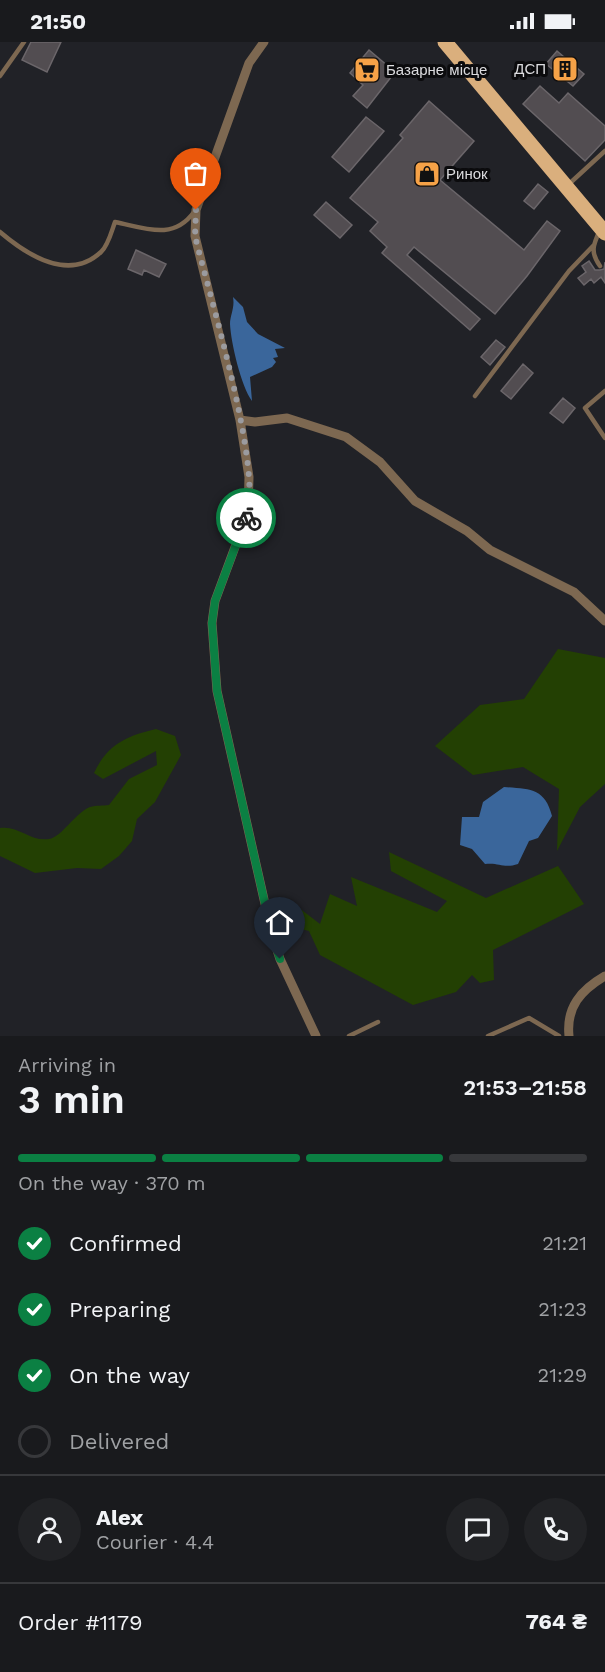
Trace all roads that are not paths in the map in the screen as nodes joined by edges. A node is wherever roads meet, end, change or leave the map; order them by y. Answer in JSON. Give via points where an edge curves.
{"nodes":[{"id":1,"x":24,"y":42,"type":"edge"},
{"id":2,"x":264,"y":42,"type":"edge"},
{"id":3,"x":445,"y":42,"type":"edge"},
{"id":4,"x":0,"y":76,"type":"edge"},
{"id":5,"x":605,"y":151,"type":"edge"},
{"id":6,"x":567,"y":186,"type":"junction"},
{"id":7,"x":196,"y":210,"type":"junction"},
{"id":8,"x":603,"y":230,"type":"edge"},
{"id":9,"x":0,"y":232,"type":"edge"},
{"id":10,"x":593,"y":246,"type":"junction"},
{"id":11,"x":600,"y":266,"type":"dead end"},
{"id":12,"x":605,"y":391,"type":"edge"},
{"id":13,"x":475,"y":396,"type":"dead end"},
{"id":14,"x":240,"y":420,"type":"junction"},
{"id":15,"x":605,"y":438,"type":"edge"},
{"id":16,"x":605,"y":621,"type":"edge"},
{"id":17,"x":605,"y":976,"type":"edge"},
{"id":18,"x":378,"y":1022,"type":"dead end"},
{"id":19,"x":316,"y":1036,"type":"edge"},
{"id":20,"x":350,"y":1036,"type":"edge"},
{"id":21,"x":488,"y":1036,"type":"edge"},
{"id":22,"x":559,"y":1036,"type":"edge"},
{"id":23,"x":569,"y":1036,"type":"edge"}],
"edges":[{"from":1,"to":4,"type":"lane"},
{"from":2,"to":7,"type":"street","via":[[249,63]]},
{"from":3,"to":6,"type":"main road"},
{"from":5,"to":6,"type":"lane"},
{"from":6,"to":8,"type":"main road"},
{"from":7,"to":9,"type":"lane","via":[[186,223],[172,230],[115,222],[103,251],[83,262],[66,265],[38,258]]},
{"from":7,"to":14,"type":"street","via":[[195,236]]},
{"from":8,"to":10,"type":"lane"},
{"from":10,"to":11,"type":"lane","via":[[592,256]]},
{"from":10,"to":13,"type":"lane"},
{"from":12,"to":15,"type":"lane","via":[[585,408]]},
{"from":14,"to":16,"type":"street","via":[[287,418],[346,437],[380,462],[415,501],[467,531],[490,550],[574,592]]},
{"from":14,"to":19,"type":"street","via":[[249,477],[248,512],[215,601],[212,623],[217,691],[272,935]]},
{"from":17,"to":23,"type":"street","via":[[579,995],[572,1007]]},
{"from":18,"to":20,"type":"lane"},
{"from":21,"to":22,"type":"lane","via":[[529,1018]]}]}
